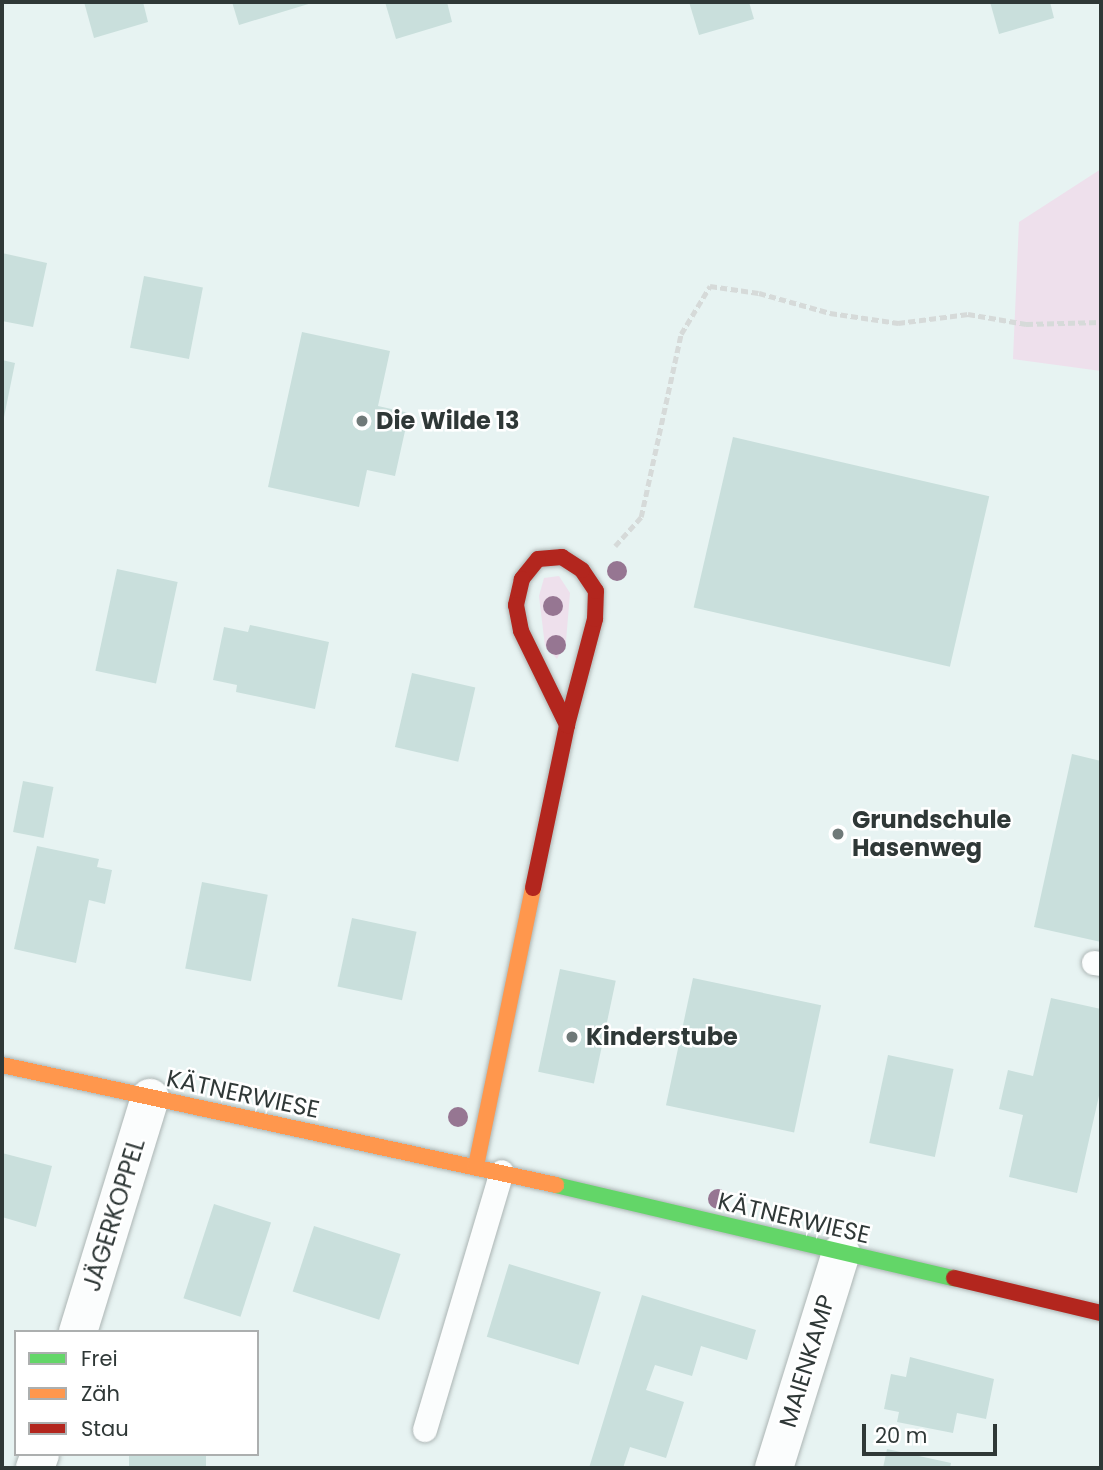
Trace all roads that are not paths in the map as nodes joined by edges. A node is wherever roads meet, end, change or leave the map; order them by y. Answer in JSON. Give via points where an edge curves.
{"nodes":[{"id":1,"x":567,"y":726,"type":"junction"},
{"id":2,"x":2,"y":1065,"type":"edge"},
{"id":3,"x":150,"y":1098,"type":"junction"},
{"id":4,"x":476,"y":1166,"type":"junction"},
{"id":5,"x":502,"y":1172,"type":"junction"},
{"id":6,"x":841,"y":1253,"type":"junction"},
{"id":7,"x":1101,"y":1313,"type":"edge"},
{"id":8,"x":79,"y":1330,"type":"edge"},
{"id":9,"x":425,"y":1430,"type":"dead end"},
{"id":10,"x":774,"y":1468,"type":"edge"}],
"edges":[{"from":1,"to":1,"type":"street","via":[[595,619],[596,590],[582,570],[562,557],[538,559],[522,579],[516,605],[521,631]]},
{"from":1,"to":4,"type":"street"},
{"from":2,"to":3,"type":"street","name":"KÄTNERWIESE"},
{"from":3,"to":4,"type":"street","name":"KÄTNERWIESE"},
{"from":3,"to":8,"type":"street","name":"JÄGERKOPPEL"},
{"from":4,"to":5,"type":"street","name":"KÄTNERWIESE"},
{"from":5,"to":6,"type":"street","name":"KÄTNERWIESE"},
{"from":5,"to":9,"type":"lane"},
{"from":6,"to":7,"type":"street","name":"KÄTNERWIESE"},
{"from":6,"to":10,"type":"street","name":"MAIENKAMP"}]}
